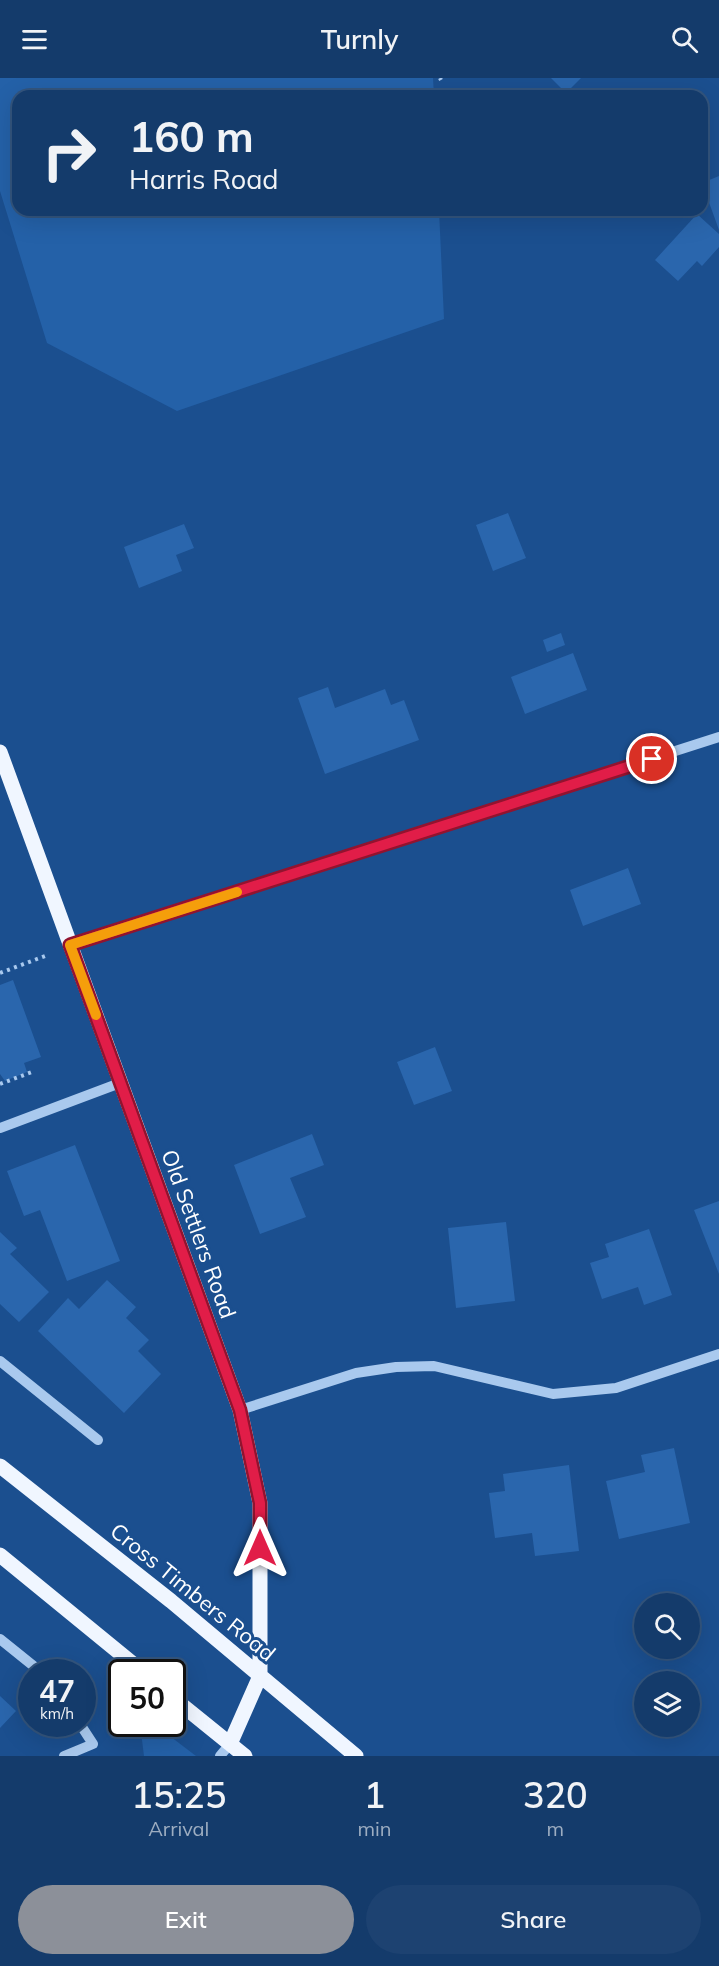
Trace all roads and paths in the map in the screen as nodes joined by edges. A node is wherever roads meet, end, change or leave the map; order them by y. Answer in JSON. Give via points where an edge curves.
{"nodes":[{"id":1,"x":719,"y":737,"type":"edge"},
{"id":2,"x":0,"y":752,"type":"edge"},
{"id":3,"x":70,"y":945,"type":"junction"},
{"id":4,"x":45,"y":956,"type":"dead end"},
{"id":5,"x":0,"y":973,"type":"edge"},
{"id":6,"x":32,"y":1072,"type":"dead end"},
{"id":7,"x":120,"y":1083,"type":"junction"},
{"id":8,"x":0,"y":1084,"type":"edge"},
{"id":9,"x":0,"y":1128,"type":"edge"},
{"id":10,"x":719,"y":1354,"type":"edge"},
{"id":11,"x":0,"y":1361,"type":"edge"},
{"id":12,"x":240,"y":1410,"type":"junction"},
{"id":13,"x":98,"y":1440,"type":"dead end"},
{"id":14,"x":0,"y":1466,"type":"edge"},
{"id":15,"x":0,"y":1555,"type":"edge"},
{"id":16,"x":0,"y":1639,"type":"edge"},
{"id":17,"x":25,"y":1659,"type":"edge"},
{"id":18,"x":127,"y":1659,"type":"edge"},
{"id":19,"x":260,"y":1676,"type":"junction"},
{"id":20,"x":186,"y":1708,"type":"edge"},
{"id":21,"x":88,"y":1737,"type":"edge"},
{"id":22,"x":230,"y":1744,"type":"junction"},
{"id":23,"x":64,"y":1756,"type":"edge"},
{"id":24,"x":219,"y":1756,"type":"edge"},
{"id":25,"x":245,"y":1756,"type":"edge"},
{"id":26,"x":356,"y":1756,"type":"edge"}],
"edges":[{"from":1,"to":3,"type":"street"},
{"from":2,"to":3,"type":"main road","name":"Old Settlers Road"},
{"from":3,"to":7,"type":"main road","name":"Old Settlers Road"},
{"from":4,"to":5,"type":"path"},
{"from":6,"to":8,"type":"path"},
{"from":7,"to":9,"type":"street"},
{"from":7,"to":12,"type":"main road","name":"Old Settlers Road"},
{"from":10,"to":12,"type":"street","via":[[616,1388],[553,1394],[434,1366],[396,1367],[356,1373]]},
{"from":11,"to":13,"type":"street"},
{"from":12,"to":19,"type":"main road","name":"Old Settlers Road","via":[[260,1503]]},
{"from":14,"to":19,"type":"main road","name":"Cross Timbers Road"},
{"from":15,"to":18,"type":"main road"},
{"from":16,"to":17,"type":"street"},
{"from":19,"to":22,"type":"main road","name":"Old Settlers Road"},
{"from":19,"to":26,"type":"main road","name":"Cross Timbers Road"},
{"from":20,"to":22,"type":"main road"},
{"from":21,"to":23,"type":"street","via":[[93,1744]]},
{"from":22,"to":24,"type":"street"},
{"from":22,"to":25,"type":"main road"}]}
